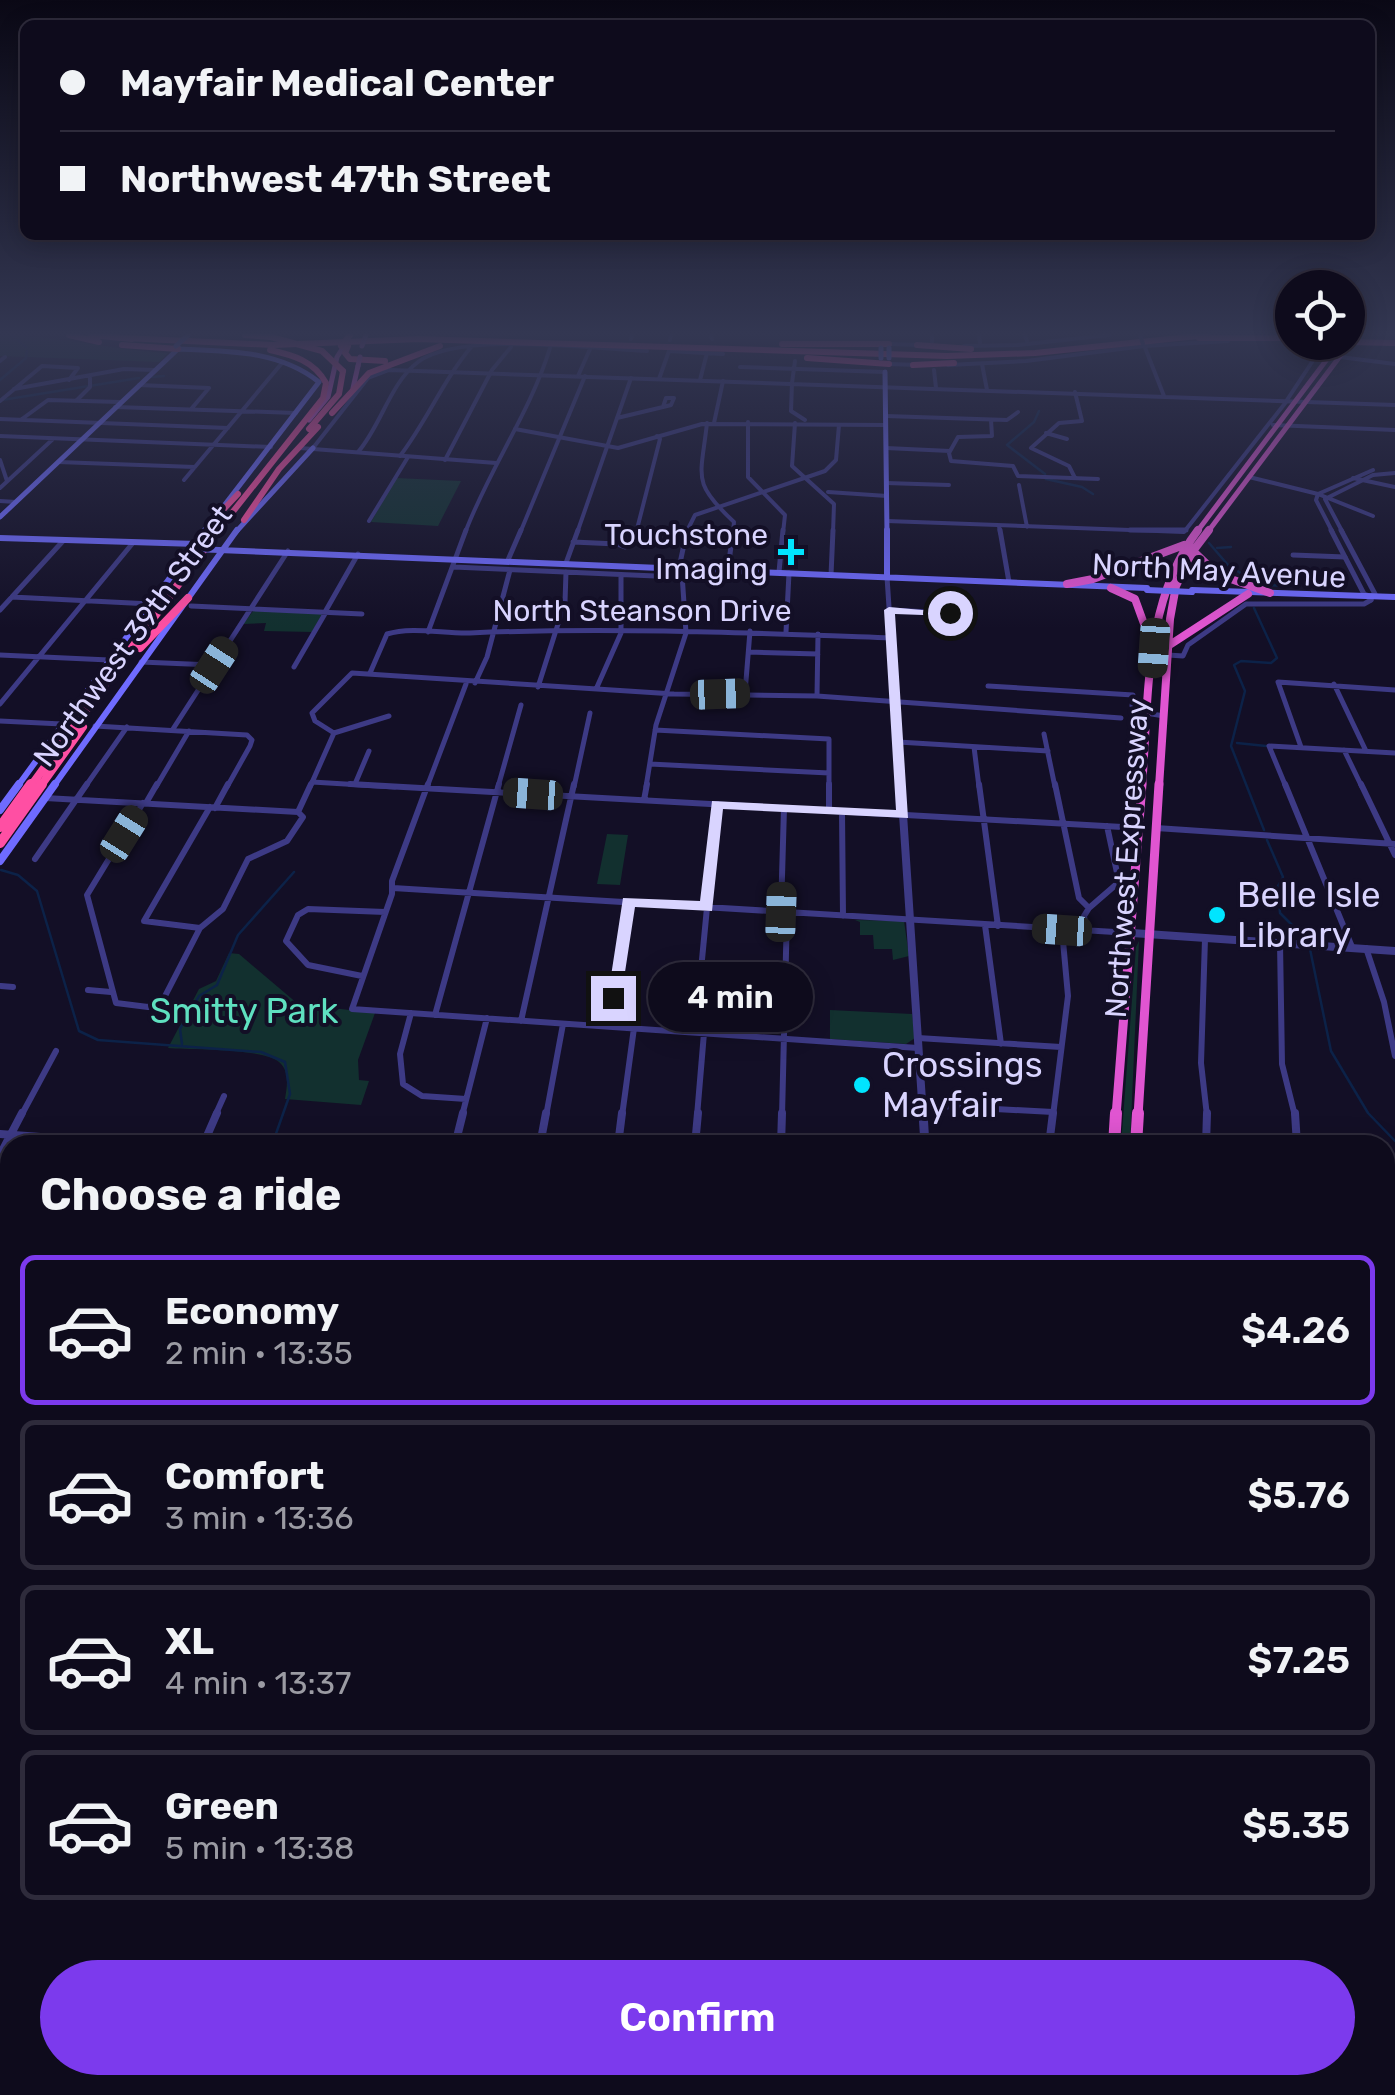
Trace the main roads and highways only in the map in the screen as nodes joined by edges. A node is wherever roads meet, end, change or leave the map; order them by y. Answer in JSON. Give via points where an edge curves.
{"nodes":[{"id":1,"x":88,"y":433,"type":"edge"},
{"id":2,"x":281,"y":433,"type":"edge"},
{"id":3,"x":297,"y":433,"type":"edge"},
{"id":4,"x":309,"y":433,"type":"edge"},
{"id":5,"x":312,"y":433,"type":"edge"},
{"id":6,"x":313,"y":433,"type":"edge"},
{"id":7,"x":886,"y":433,"type":"edge"},
{"id":8,"x":1272,"y":433,"type":"edge"},
{"id":9,"x":298,"y":447,"type":"junction"},
{"id":10,"x":314,"y":448,"type":"road end"},
{"id":11,"x":271,"y":464,"type":"junction"},
{"id":12,"x":16,"y":502,"type":"joint"},
{"id":13,"x":222,"y":510,"type":"junction"},
{"id":14,"x":0,"y":517,"type":"edge"},
{"id":15,"x":244,"y":520,"type":"junction"},
{"id":16,"x":0,"y":538,"type":"edge"},
{"id":17,"x":1191,"y":546,"type":"junction"},
{"id":18,"x":197,"y":547,"type":"junction"},
{"id":19,"x":222,"y":548,"type":"junction"},
{"id":20,"x":831,"y":575,"type":"joint"},
{"id":21,"x":887,"y":577,"type":"junction"},
{"id":22,"x":1008,"y":582,"type":"joint"},
{"id":23,"x":1042,"y":584,"type":"junction"},
{"id":24,"x":1066,"y":584,"type":"junction"},
{"id":25,"x":1111,"y":588,"type":"junction"},
{"id":26,"x":1147,"y":589,"type":"junction"},
{"id":27,"x":1192,"y":591,"type":"junction"},
{"id":28,"x":160,"y":592,"type":"junction"},
{"id":29,"x":1270,"y":593,"type":"junction"},
{"id":30,"x":1248,"y":594,"type":"junction"},
{"id":31,"x":1282,"y":596,"type":"junction"},
{"id":32,"x":1371,"y":598,"type":"junction"},
{"id":33,"x":1395,"y":599,"type":"edge"},
{"id":34,"x":188,"y":602,"type":"junction"},
{"id":35,"x":1300,"y":604,"type":"road end"},
{"id":36,"x":138,"y":644,"type":"junction"},
{"id":37,"x":1154,"y":648,"type":"junction"},
{"id":38,"x":1168,"y":651,"type":"junction"},
{"id":39,"x":110,"y":660,"type":"joint"},
{"id":40,"x":141,"y":662,"type":"joint"},
{"id":41,"x":0,"y":810,"type":"edge"},
{"id":42,"x":1140,"y":815,"type":"junction"},
{"id":43,"x":0,"y":828,"type":"edge"},
{"id":44,"x":1156,"y":828,"type":"junction"},
{"id":45,"x":0,"y":843,"type":"edge"},
{"id":46,"x":0,"y":860,"type":"edge"},
{"id":47,"x":1115,"y":1135,"type":"edge"},
{"id":48,"x":1137,"y":1135,"type":"edge"}],
"edges":[{"from":1,"to":12,"type":"main road"},
{"from":2,"to":13,"type":"main road","name":"Northwest 39th Street"},
{"from":3,"to":11,"type":"highway"},
{"from":4,"to":9,"type":"highway","bridge":true},
{"from":5,"to":9,"type":"highway"},
{"from":6,"to":15,"type":"highway"},
{"from":7,"to":21,"type":"main road"},
{"from":8,"to":17,"type":"highway","name":"Northwest Expressway"},
{"from":9,"to":36,"type":"highway"},
{"from":10,"to":15,"type":"main road","name":"Northwest 39th Street"},
{"from":11,"to":13,"type":"highway"},
{"from":11,"to":36,"type":"highway"},
{"from":12,"to":14,"type":"main road"},
{"from":13,"to":18,"type":"main road","name":"Northwest 39th Street"},
{"from":15,"to":19,"type":"main road","name":"Northwest 39th Street"},
{"from":16,"to":18,"type":"main road","name":"North May Avenue"},
{"from":17,"to":24,"type":"highway"},
{"from":17,"to":29,"type":"highway","via":[[1203,564],[1234,583]]},
{"from":17,"to":37,"type":"highway","name":"Northwest Expressway","via":[[1163,594]]},
{"from":17,"to":38,"type":"highway","name":"Northwest Expressway","via":[[1172,600]]},
{"from":18,"to":19,"type":"main road","name":"North May Avenue","bridge":true},
{"from":18,"to":28,"type":"main road","name":"Northwest 39th Street"},
{"from":19,"to":20,"type":"main road","name":"North May Avenue"},
{"from":19,"to":34,"type":"main road","name":"Northwest 39th Street"},
{"from":20,"to":21,"type":"main road","name":"North May Avenue"},
{"from":21,"to":22,"type":"main road","name":"North May Avenue"},
{"from":22,"to":23,"type":"main road","name":"North May Avenue"},
{"from":23,"to":24,"type":"main road","name":"North May Avenue"},
{"from":23,"to":25,"type":"main road","name":"North May Avenue"},
{"from":24,"to":26,"type":"main road","name":"North May Avenue"},
{"from":25,"to":26,"type":"main road","name":"North May Avenue"},
{"from":25,"to":37,"type":"highway","via":[[1138,602]]},
{"from":26,"to":27,"type":"main road","name":"North May Avenue","bridge":true},
{"from":27,"to":29,"type":"main road","name":"North May Avenue"},
{"from":27,"to":30,"type":"main road","name":"North May Avenue"},
{"from":28,"to":36,"type":"highway"},
{"from":28,"to":39,"type":"main road","name":"Northwest 39th Street"},
{"from":29,"to":32,"type":"main road","name":"North May Avenue"},
{"from":30,"to":31,"type":"main road","name":"North May Avenue"},
{"from":30,"to":38,"type":"highway"},
{"from":31,"to":32,"type":"main road","name":"North May Avenue"},
{"from":31,"to":35,"type":"main road"},
{"from":32,"to":33,"type":"main road","name":"North May Avenue"},
{"from":34,"to":36,"type":"highway"},
{"from":34,"to":40,"type":"main road","name":"Northwest 39th Street"},
{"from":36,"to":43,"type":"highway"},
{"from":36,"to":45,"type":"highway"},
{"from":37,"to":42,"type":"highway","name":"Northwest Expressway"},
{"from":38,"to":44,"type":"highway","name":"Northwest Expressway"},
{"from":39,"to":41,"type":"main road","name":"Northwest 39th Street"},
{"from":40,"to":46,"type":"main road","name":"Northwest 39th Street"},
{"from":42,"to":44,"type":"highway"},
{"from":42,"to":47,"type":"highway","name":"Northwest Expressway"},
{"from":44,"to":48,"type":"highway","name":"Northwest Expressway"}]}
